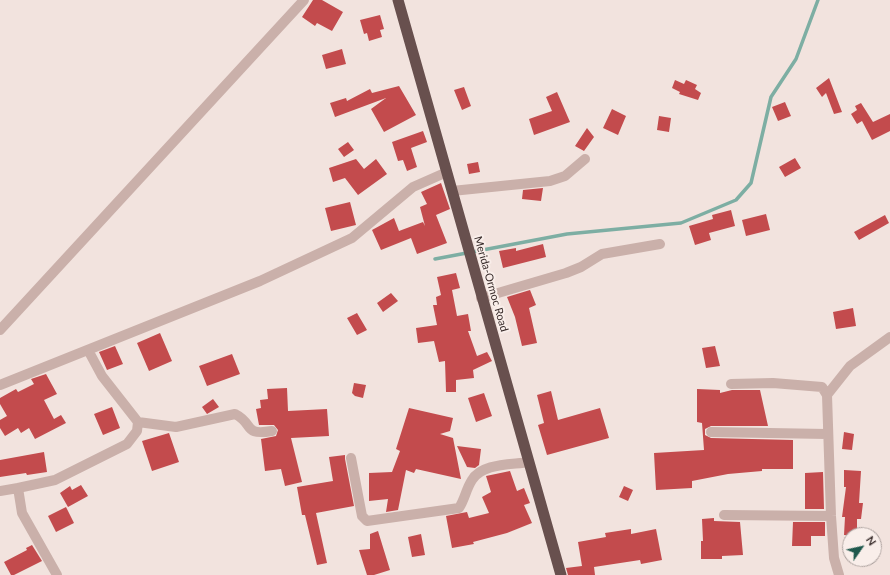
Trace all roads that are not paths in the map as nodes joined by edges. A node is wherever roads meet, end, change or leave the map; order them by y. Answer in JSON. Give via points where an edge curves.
{"nodes":[{"id":1,"x":304,"y":0,"type":"edge"},
{"id":2,"x":398,"y":0,"type":"edge"},
{"id":3,"x":585,"y":159,"type":"dead end"},
{"id":4,"x":447,"y":172,"type":"junction"},
{"id":5,"x":452,"y":192,"type":"junction"},
{"id":6,"x":660,"y":244,"type":"dead end"},
{"id":7,"x":482,"y":298,"type":"junction"},
{"id":8,"x":0,"y":330,"type":"edge"},
{"id":9,"x":890,"y":336,"type":"edge"},
{"id":10,"x":88,"y":350,"type":"junction"},
{"id":11,"x":731,"y":384,"type":"dead end"},
{"id":12,"x":0,"y":386,"type":"edge"},
{"id":13,"x":827,"y":395,"type":"junction"},
{"id":14,"x":138,"y":422,"type":"junction"},
{"id":15,"x":272,"y":431,"type":"dead end"},
{"id":16,"x":711,"y":432,"type":"dead end"},
{"id":17,"x":827,"y":434,"type":"junction"},
{"id":18,"x":351,"y":458,"type":"dead end"},
{"id":19,"x":529,"y":462,"type":"junction"},
{"id":20,"x":18,"y":488,"type":"junction"},
{"id":21,"x":0,"y":491,"type":"edge"},
{"id":22,"x":724,"y":516,"type":"dead end"},
{"id":23,"x":831,"y":516,"type":"junction"},
{"id":24,"x":57,"y":575,"type":"edge"},
{"id":25,"x":561,"y":575,"type":"edge"},
{"id":26,"x":839,"y":575,"type":"edge"}],
"edges":[{"from":1,"to":8,"type":"street"},
{"from":2,"to":4,"type":"highway","name":"Merida-Ormoc Road"},
{"from":3,"to":5,"type":"street","via":[[565,176],[550,181]]},
{"from":4,"to":5,"type":"highway","name":"Merida-Ormoc Road"},
{"from":4,"to":10,"type":"street","via":[[413,187],[352,238],[260,281]]},
{"from":5,"to":7,"type":"highway","name":"Merida-Ormoc Road"},
{"from":6,"to":7,"type":"street","via":[[602,254],[566,273]]},
{"from":7,"to":19,"type":"highway","name":"Merida-Ormoc Road"},
{"from":9,"to":13,"type":"street","via":[[850,366]]},
{"from":10,"to":12,"type":"street"},
{"from":10,"to":14,"type":"street","via":[[102,376]]},
{"from":11,"to":13,"type":"street","via":[[773,383],[822,387]]},
{"from":13,"to":17,"type":"street"},
{"from":14,"to":15,"type":"street","via":[[176,428],[235,414],[241,417],[253,432],[258,434]]},
{"from":14,"to":20,"type":"street","via":[[137,431],[127,444],[55,480]]},
{"from":16,"to":17,"type":"street"},
{"from":17,"to":23,"type":"street"},
{"from":18,"to":19,"type":"street","via":[[362,516],[367,521],[459,508],[477,473],[486,469]]},
{"from":19,"to":25,"type":"highway","name":"Merida-Ormoc Road"},
{"from":20,"to":21,"type":"street"},
{"from":20,"to":24,"type":"street","via":[[22,513]]},
{"from":22,"to":23,"type":"street"},
{"from":23,"to":26,"type":"street","via":[[834,558]]}]}
